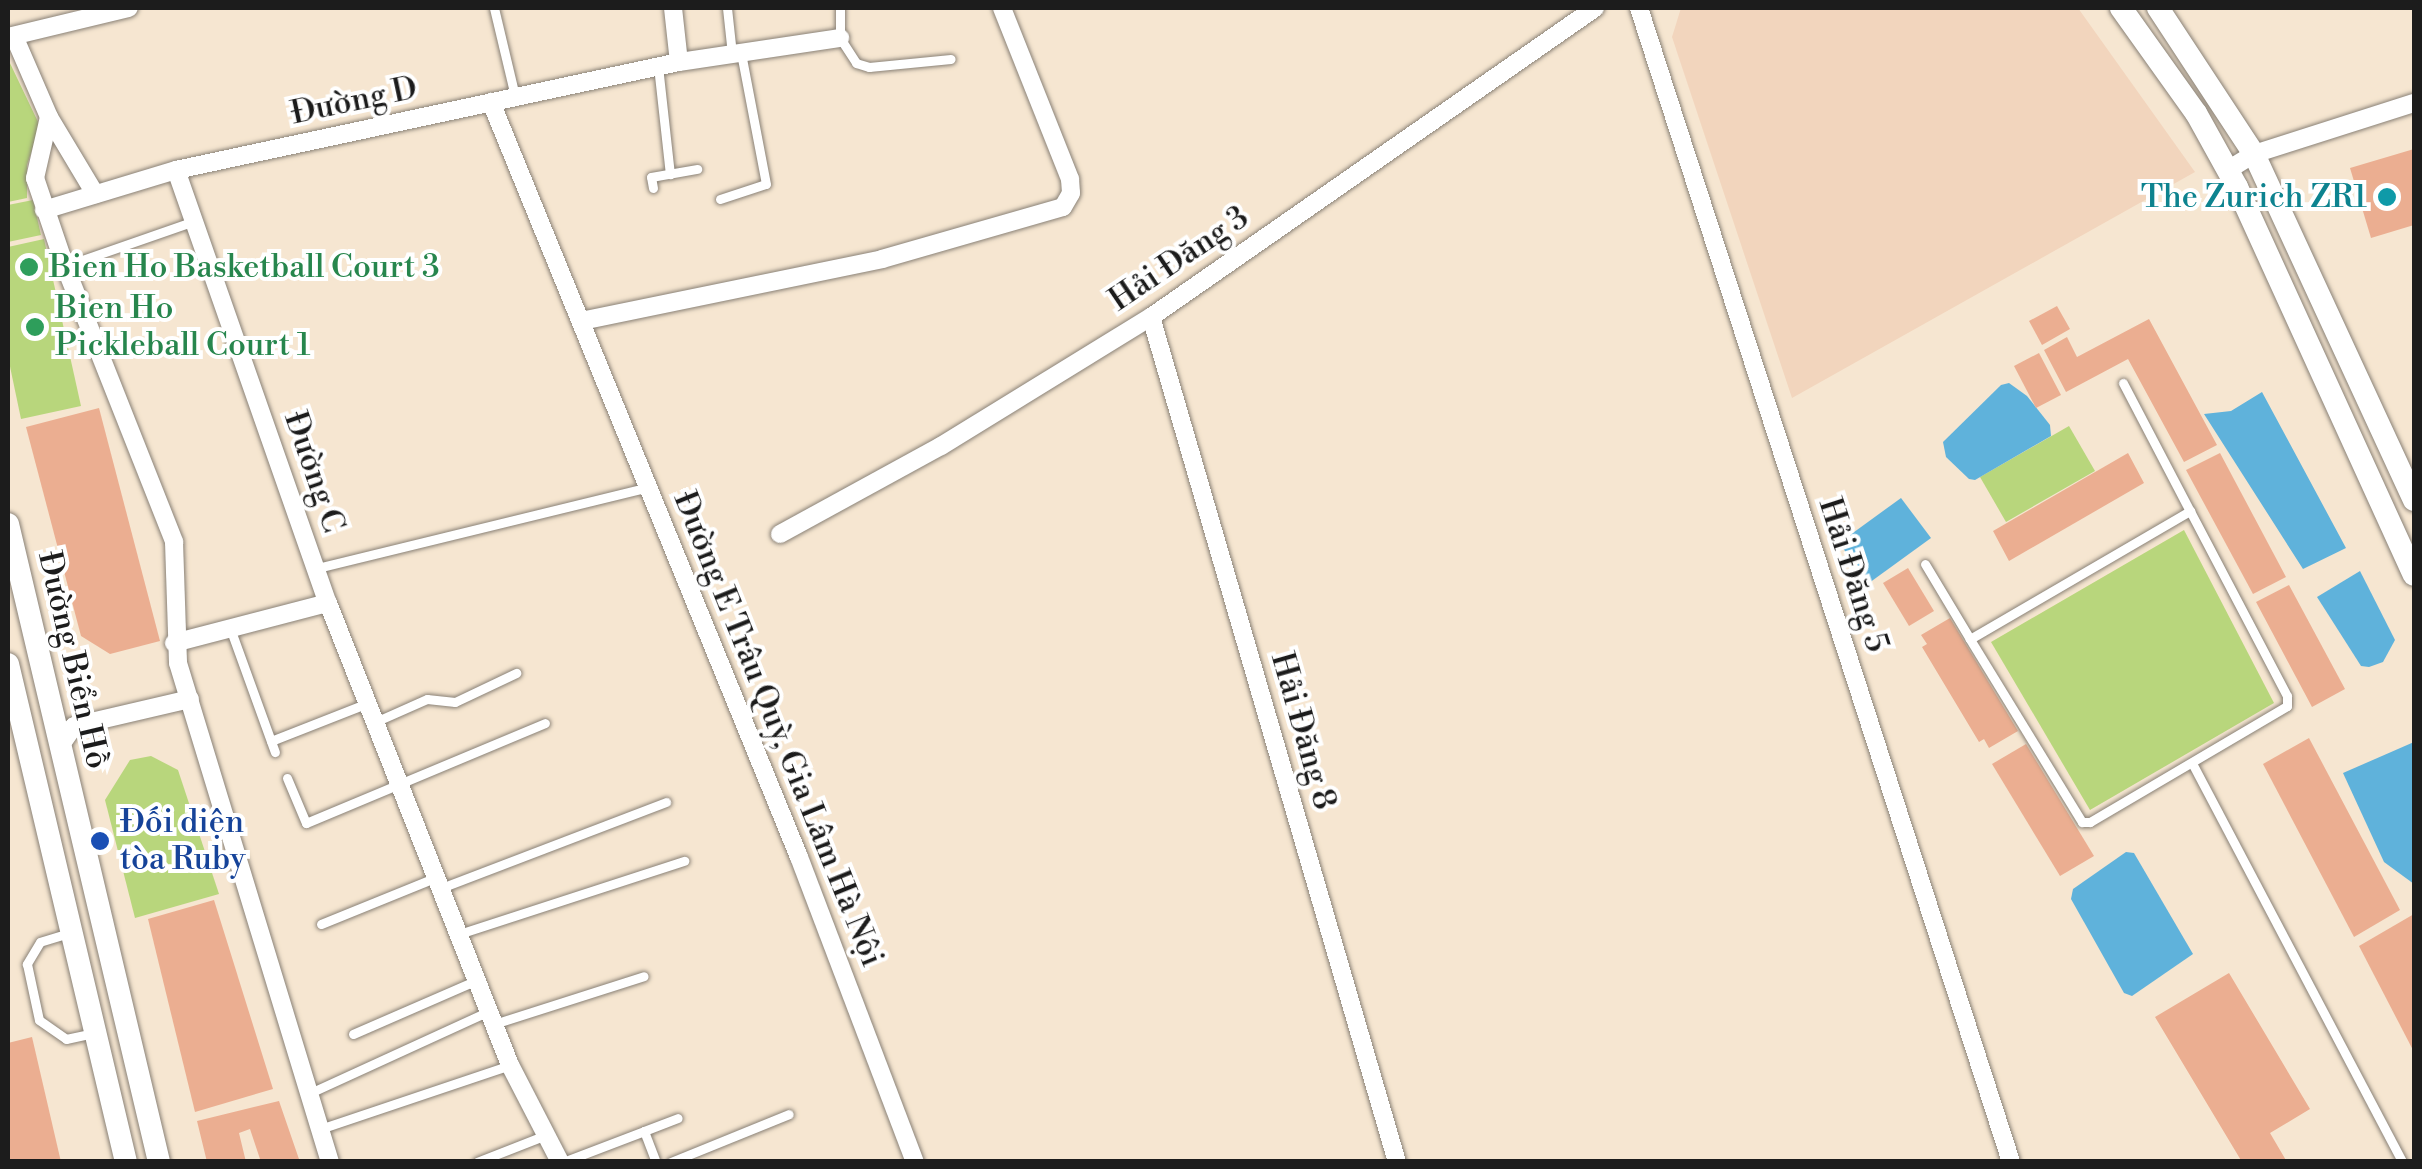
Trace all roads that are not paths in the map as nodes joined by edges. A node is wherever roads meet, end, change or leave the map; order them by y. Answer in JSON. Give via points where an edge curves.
{"nodes":[{"id":1,"x":129,"y":8,"type":"edge"},
{"id":2,"x":494,"y":8,"type":"edge"},
{"id":3,"x":672,"y":8,"type":"edge"},
{"id":4,"x":727,"y":8,"type":"edge"},
{"id":5,"x":840,"y":8,"type":"edge"},
{"id":6,"x":1002,"y":8,"type":"edge"},
{"id":7,"x":1595,"y":8,"type":"edge"},
{"id":8,"x":1639,"y":8,"type":"edge"},
{"id":9,"x":2122,"y":8,"type":"edge"},
{"id":10,"x":2158,"y":8,"type":"edge"},
{"id":11,"x":11,"y":36,"type":"edge"},
{"id":12,"x":840,"y":38,"type":"junction"},
{"id":13,"x":737,"y":53,"type":"junction"},
{"id":14,"x":951,"y":58,"type":"dead end"},
{"id":15,"x":679,"y":62,"type":"junction"},
{"id":16,"x":658,"y":66,"type":"junction"},
{"id":17,"x":515,"y":96,"type":"junction"},
{"id":18,"x":490,"y":102,"type":"junction"},
{"id":19,"x":2414,"y":102,"type":"edge"},
{"id":20,"x":49,"y":118,"type":"junction"},
{"id":21,"x":2254,"y":154,"type":"junction"},
{"id":22,"x":697,"y":169,"type":"dead end"},
{"id":23,"x":176,"y":170,"type":"junction"},
{"id":24,"x":2228,"y":170,"type":"junction"},
{"id":25,"x":670,"y":174,"type":"junction"},
{"id":26,"x":653,"y":188,"type":"dead end"},
{"id":27,"x":95,"y":194,"type":"junction"},
{"id":28,"x":720,"y":199,"type":"dead end"},
{"id":29,"x":44,"y":210,"type":"junction"},
{"id":30,"x":194,"y":221,"type":"junction"},
{"id":31,"x":65,"y":266,"type":"junction"},
{"id":32,"x":1151,"y":317,"type":"junction"},
{"id":33,"x":581,"y":321,"type":"junction"},
{"id":34,"x":2123,"y":384,"type":"dead end"},
{"id":35,"x":649,"y":487,"type":"junction"},
{"id":36,"x":2414,"y":500,"type":"edge"},
{"id":37,"x":2190,"y":512,"type":"junction"},
{"id":38,"x":8,"y":524,"type":"edge"},
{"id":39,"x":780,"y":534,"type":"dead end"},
{"id":40,"x":1925,"y":564,"type":"dead end"},
{"id":41,"x":315,"y":568,"type":"junction"},
{"id":42,"x":2414,"y":575,"type":"edge"},
{"id":43,"x":328,"y":603,"type":"junction"},
{"id":44,"x":230,"y":628,"type":"junction"},
{"id":45,"x":1970,"y":639,"type":"junction"},
{"id":46,"x":174,"y":643,"type":"junction"},
{"id":47,"x":8,"y":664,"type":"edge"},
{"id":48,"x":516,"y":673,"type":"dead end"},
{"id":49,"x":190,"y":699,"type":"junction"},
{"id":50,"x":368,"y":704,"type":"junction"},
{"id":51,"x":52,"y":714,"type":"junction"},
{"id":52,"x":375,"y":722,"type":"junction"},
{"id":53,"x":545,"y":722,"type":"dead end"},
{"id":54,"x":14,"y":723,"type":"edge"},
{"id":55,"x":67,"y":736,"type":"junction"},
{"id":56,"x":18,"y":756,"type":"edge"},
{"id":57,"x":2192,"y":764,"type":"junction"},
{"id":58,"x":288,"y":778,"type":"dead end"},
{"id":59,"x":399,"y":782,"type":"junction"},
{"id":60,"x":666,"y":802,"type":"dead end"},
{"id":61,"x":684,"y":861,"type":"dead end"},
{"id":62,"x":439,"y":882,"type":"junction"},
{"id":63,"x":321,"y":924,"type":"dead end"},
{"id":64,"x":71,"y":932,"type":"junction"},
{"id":65,"x":460,"y":934,"type":"junction"},
{"id":66,"x":644,"y":976,"type":"dead end"},
{"id":67,"x":477,"y":980,"type":"junction"},
{"id":68,"x":492,"y":1017,"type":"junction"},
{"id":69,"x":95,"y":1033,"type":"junction"},
{"id":70,"x":352,"y":1034,"type":"dead end"},
{"id":71,"x":510,"y":1065,"type":"junction"},
{"id":72,"x":309,"y":1093,"type":"junction"},
{"id":73,"x":789,"y":1114,"type":"dead end"},
{"id":74,"x":678,"y":1118,"type":"dead end"},
{"id":75,"x":320,"y":1129,"type":"junction"},
{"id":76,"x":644,"y":1132,"type":"junction"},
{"id":77,"x":546,"y":1135,"type":"junction"},
{"id":78,"x":126,"y":1162,"type":"edge"},
{"id":79,"x":159,"y":1162,"type":"edge"},
{"id":80,"x":330,"y":1162,"type":"edge"},
{"id":81,"x":476,"y":1162,"type":"edge"},
{"id":82,"x":562,"y":1162,"type":"edge"},
{"id":83,"x":656,"y":1162,"type":"edge"},
{"id":84,"x":671,"y":1162,"type":"edge"},
{"id":85,"x":915,"y":1162,"type":"edge"},
{"id":86,"x":1397,"y":1162,"type":"edge"},
{"id":87,"x":2011,"y":1162,"type":"edge"},
{"id":88,"x":2402,"y":1162,"type":"edge"}],
"edges":[{"from":1,"to":11,"type":"street"},
{"from":2,"to":17,"type":"lane"},
{"from":3,"to":15,"type":"street"},
{"from":4,"to":13,"type":"lane"},
{"from":5,"to":12,"type":"lane"},
{"from":6,"to":33,"type":"street","via":[[1070,178],[1062,207],[882,259]]},
{"from":7,"to":32,"type":"street","name":"Hải Đăng 3"},
{"from":8,"to":87,"type":"street","name":"Hải Đăng 5"},
{"from":9,"to":24,"type":"street"},
{"from":10,"to":21,"type":"street"},
{"from":11,"to":20,"type":"street"},
{"from":12,"to":13,"type":"street","name":"Đường D"},
{"from":12,"to":14,"type":"lane","via":[[846,52],[868,67]]},
{"from":13,"to":15,"type":"street","name":"Đường D"},
{"from":13,"to":28,"type":"lane","via":[[766,184]]},
{"from":15,"to":16,"type":"street","name":"Đường D"},
{"from":16,"to":17,"type":"street","name":"Đường D"},
{"from":16,"to":25,"type":"lane"},
{"from":17,"to":18,"type":"street","name":"Đường D"},
{"from":18,"to":23,"type":"street","name":"Đường D"},
{"from":18,"to":33,"type":"street","name":"Đường E Trâu Quỳ, Gia Lâm Hà Nội"},
{"from":19,"to":21,"type":"street"},
{"from":20,"to":27,"type":"street"},
{"from":20,"to":29,"type":"street","via":[[34,168]]},
{"from":21,"to":24,"type":"street"},
{"from":21,"to":36,"type":"street"},
{"from":22,"to":25,"type":"lane"},
{"from":23,"to":27,"type":"street","name":"Đường D"},
{"from":23,"to":30,"type":"street","name":"Đường C"},
{"from":24,"to":42,"type":"street"},
{"from":25,"to":26,"type":"lane","via":[[651,177]]},
{"from":27,"to":29,"type":"street","name":"Đường D"},
{"from":29,"to":31,"type":"street"},
{"from":30,"to":31,"type":"lane"},
{"from":30,"to":41,"type":"street","name":"Đường C"},
{"from":31,"to":46,"type":"street","via":[[174,542]]},
{"from":32,"to":39,"type":"street","name":"Hải Đăng 3","via":[[941,446]]},
{"from":32,"to":86,"type":"street","name":"Hải Đăng 8"},
{"from":33,"to":35,"type":"street","name":"Đường E Trâu Quỳ, Gia Lâm Hà Nội"},
{"from":34,"to":37,"type":"lane"},
{"from":35,"to":41,"type":"lane","name":"Đường C"},
{"from":35,"to":85,"type":"street","name":"Đường E Trâu Quỳ, Gia Lâm Hà Nội"},
{"from":37,"to":45,"type":"lane"},
{"from":37,"to":57,"type":"lane","via":[[2288,701],[2284,711]]},
{"from":38,"to":51,"type":"street","name":"Đường Biển Hồ"},
{"from":40,"to":45,"type":"lane"},
{"from":41,"to":43,"type":"street","name":"Đường C"},
{"from":43,"to":44,"type":"street"},
{"from":43,"to":50,"type":"street","name":"Đường C"},
{"from":44,"to":46,"type":"street"},
{"from":44,"to":50,"type":"lane","via":[[273,747]]},
{"from":45,"to":57,"type":"lane","via":[[2082,822]]},
{"from":46,"to":49,"type":"street"},
{"from":47,"to":54,"type":"street","name":"Đường Biển Hồ"},
{"from":48,"to":52,"type":"lane","via":[[455,702],[427,699]]},
{"from":49,"to":55,"type":"street"},
{"from":49,"to":72,"type":"street"},
{"from":50,"to":52,"type":"street","name":"Đường C"},
{"from":51,"to":54,"type":"street"},
{"from":51,"to":55,"type":"street","name":"Đường Biển Hồ"},
{"from":52,"to":59,"type":"street","name":"Đường C"},
{"from":53,"to":59,"type":"lane"},
{"from":54,"to":56,"type":"street","name":"Đường Biển Hồ"},
{"from":55,"to":56,"type":"street"},
{"from":55,"to":79,"type":"street","name":"Đường Biển Hồ"},
{"from":56,"to":64,"type":"street","name":"Đường Biển Hồ"},
{"from":57,"to":88,"type":"lane"},
{"from":58,"to":59,"type":"lane","via":[[306,823]]},
{"from":59,"to":62,"type":"street","name":"Đường C"},
{"from":60,"to":62,"type":"lane"},
{"from":61,"to":65,"type":"lane"},
{"from":62,"to":63,"type":"lane"},
{"from":62,"to":65,"type":"street","name":"Đường C"},
{"from":64,"to":69,"type":"street","name":"Đường Biển Hồ"},
{"from":64,"to":69,"type":"lane","via":[[40,942],[27,964],[39,1020],[66,1039]]},
{"from":65,"to":67,"type":"street","name":"Đường C"},
{"from":66,"to":68,"type":"lane"},
{"from":67,"to":68,"type":"street","name":"Đường C"},
{"from":67,"to":70,"type":"lane"},
{"from":68,"to":71,"type":"street","name":"Đường C"},
{"from":68,"to":72,"type":"lane"},
{"from":69,"to":78,"type":"street","name":"Đường Biển Hồ"},
{"from":71,"to":75,"type":"lane"},
{"from":71,"to":77,"type":"street","name":"Đường C"},
{"from":72,"to":75,"type":"street"},
{"from":73,"to":84,"type":"lane"},
{"from":74,"to":76,"type":"lane"},
{"from":75,"to":80,"type":"street"},
{"from":76,"to":82,"type":"lane"},
{"from":76,"to":83,"type":"lane"},
{"from":77,"to":81,"type":"lane"},
{"from":77,"to":82,"type":"street","name":"Đường C"}]}
